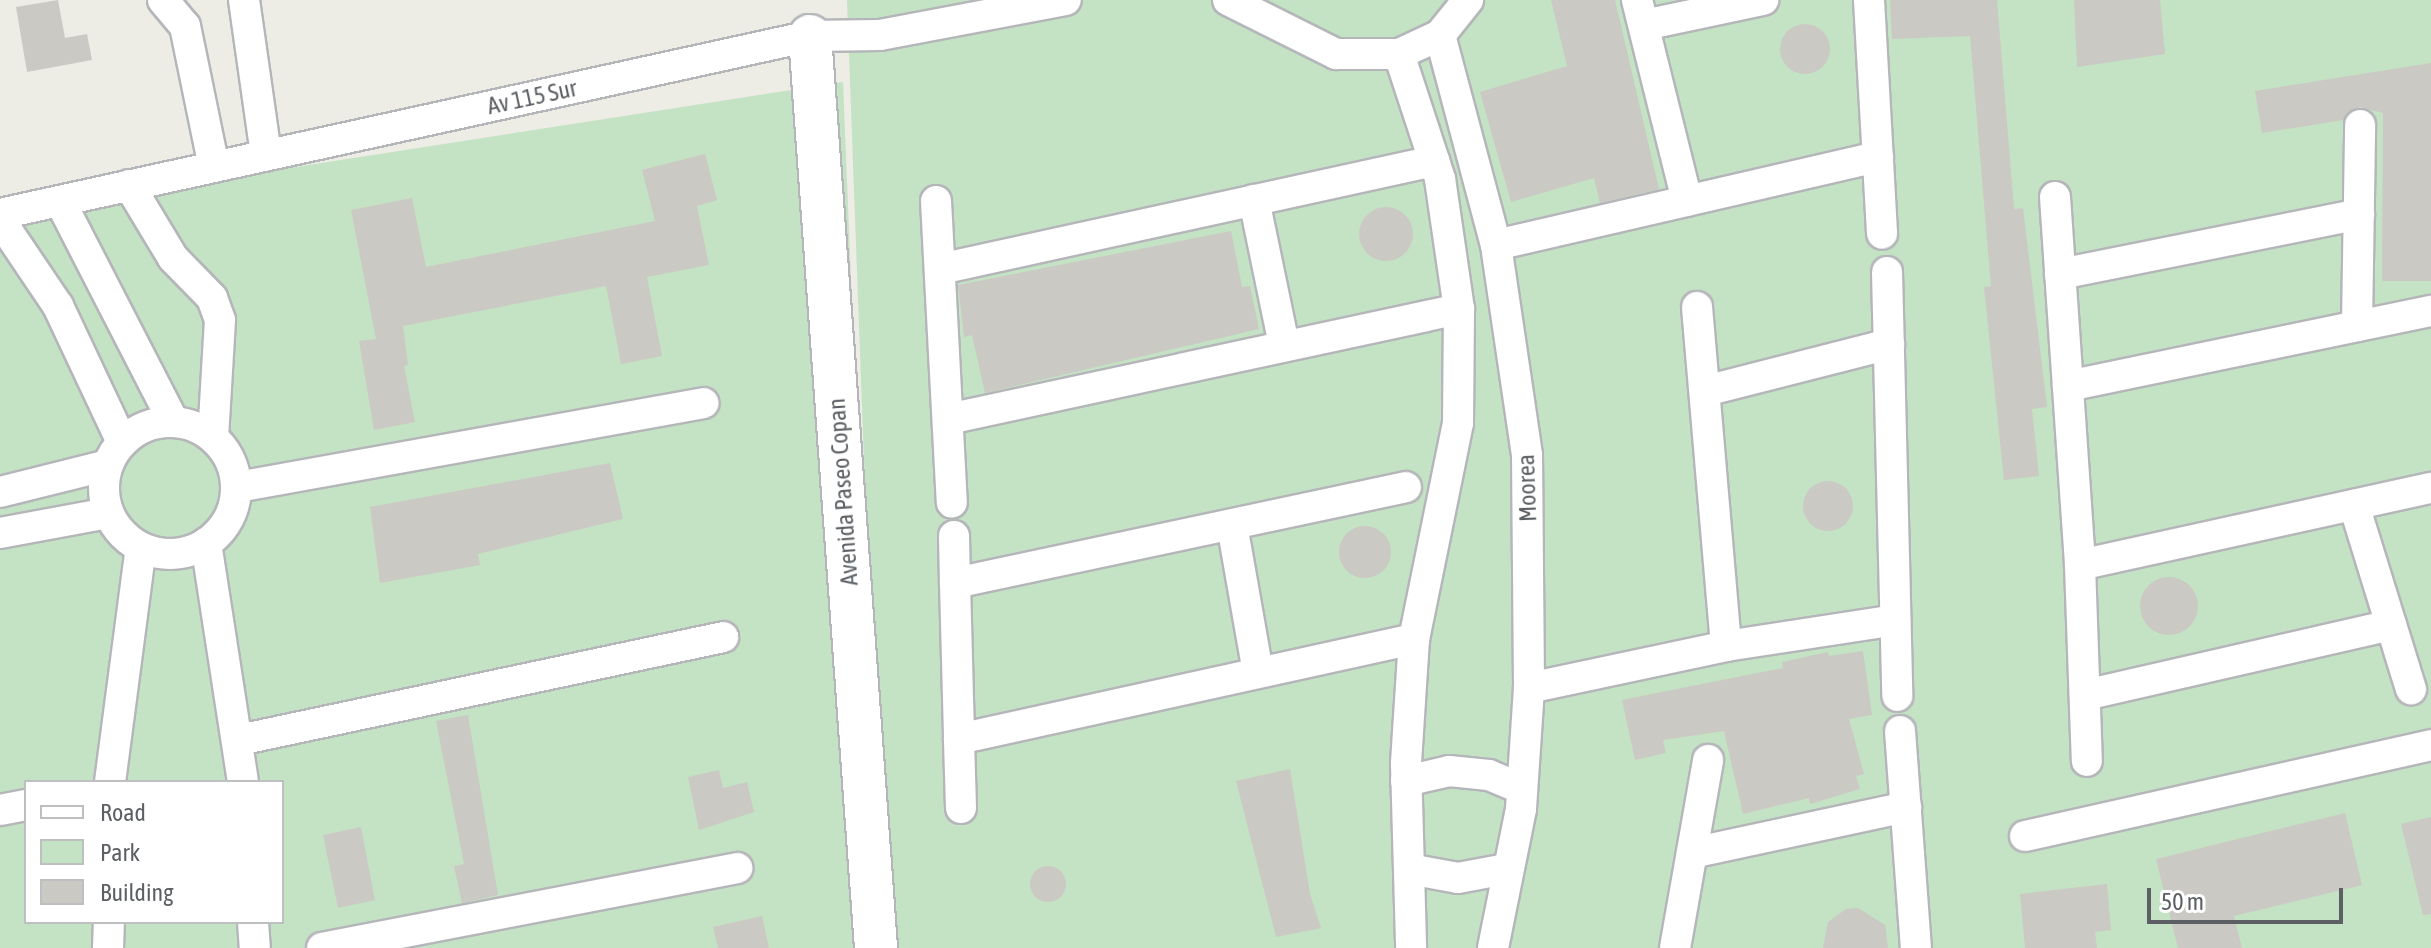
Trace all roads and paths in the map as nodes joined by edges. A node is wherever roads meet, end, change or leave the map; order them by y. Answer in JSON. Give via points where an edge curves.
{"nodes":[{"id":1,"x":163,"y":0,"type":"edge"},
{"id":2,"x":244,"y":0,"type":"edge"},
{"id":3,"x":1066,"y":0,"type":"edge"},
{"id":4,"x":1228,"y":0,"type":"edge"},
{"id":5,"x":1468,"y":0,"type":"edge"},
{"id":6,"x":1763,"y":0,"type":"edge"},
{"id":7,"x":1869,"y":0,"type":"edge"},
{"id":8,"x":1640,"y":13,"type":"edge"},
{"id":9,"x":1440,"y":35,"type":"junction"},
{"id":10,"x":810,"y":36,"type":"junction"},
{"id":11,"x":1399,"y":54,"type":"junction"},
{"id":12,"x":2360,"y":125,"type":"dead end"},
{"id":13,"x":1471,"y":137,"type":"junction"},
{"id":14,"x":1431,"y":152,"type":"junction"},
{"id":15,"x":266,"y":155,"type":"junction"},
{"id":16,"x":1878,"y":157,"type":"junction"},
{"id":17,"x":214,"y":167,"type":"junction"},
{"id":18,"x":129,"y":185,"type":"junction"},
{"id":19,"x":2055,"y":197,"type":"dead end"},
{"id":20,"x":1254,"y":200,"type":"junction"},
{"id":21,"x":60,"y":201,"type":"junction"},
{"id":22,"x":936,"y":201,"type":"dead end"},
{"id":23,"x":1687,"y":201,"type":"junction"},
{"id":24,"x":2359,"y":214,"type":"junction"},
{"id":25,"x":0,"y":217,"type":"edge"},
{"id":26,"x":1882,"y":234,"type":"dead end"},
{"id":27,"x":1496,"y":245,"type":"junction"},
{"id":28,"x":940,"y":269,"type":"junction"},
{"id":29,"x":1887,"y":272,"type":"dead end"},
{"id":30,"x":2060,"y":274,"type":"junction"},
{"id":31,"x":1697,"y":307,"type":"dead end"},
{"id":32,"x":1459,"y":309,"type":"junction"},
{"id":33,"x":2431,"y":311,"type":"edge"},
{"id":34,"x":2357,"y":326,"type":"junction"},
{"id":35,"x":1889,"y":344,"type":"junction"},
{"id":36,"x":1284,"y":345,"type":"junction"},
{"id":37,"x":2068,"y":386,"type":"junction"},
{"id":38,"x":1705,"y":391,"type":"junction"},
{"id":39,"x":704,"y":403,"type":"dead end"},
{"id":40,"x":948,"y":419,"type":"junction"},
{"id":41,"x":173,"y":421,"type":"junction"},
{"id":42,"x":213,"y":437,"type":"junction"},
{"id":43,"x":115,"y":453,"type":"junction"},
{"id":44,"x":237,"y":487,"type":"junction"},
{"id":45,"x":1406,"y":487,"type":"dead end"},
{"id":46,"x":2431,"y":488,"type":"edge"},
{"id":47,"x":6,"y":491,"type":"edge"},
{"id":48,"x":952,"y":503,"type":"dead end"},
{"id":49,"x":2354,"y":505,"type":"junction"},
{"id":50,"x":108,"y":513,"type":"junction"},
{"id":51,"x":1232,"y":525,"type":"junction"},
{"id":52,"x":8,"y":531,"type":"edge"},
{"id":53,"x":954,"y":536,"type":"dead end"},
{"id":54,"x":206,"y":543,"type":"junction"},
{"id":55,"x":141,"y":548,"type":"junction"},
{"id":56,"x":2080,"y":565,"type":"junction"},
{"id":57,"x":955,"y":583,"type":"junction"},
{"id":58,"x":1895,"y":620,"type":"junction"},
{"id":59,"x":2391,"y":625,"type":"junction"},
{"id":60,"x":723,"y":637,"type":"dead end"},
{"id":61,"x":1414,"y":639,"type":"junction"},
{"id":62,"x":1726,"y":646,"type":"junction"},
{"id":63,"x":1258,"y":672,"type":"junction"},
{"id":64,"x":1529,"y":688,"type":"junction"},
{"id":65,"x":2411,"y":689,"type":"dead end"},
{"id":66,"x":2085,"y":695,"type":"junction"},
{"id":67,"x":1897,"y":696,"type":"dead end"},
{"id":68,"x":1900,"y":731,"type":"dead end"},
{"id":69,"x":959,"y":739,"type":"junction"},
{"id":70,"x":239,"y":740,"type":"junction"},
{"id":71,"x":2431,"y":745,"type":"edge"},
{"id":72,"x":1708,"y":760,"type":"dead end"},
{"id":73,"x":2087,"y":761,"type":"dead end"},
{"id":74,"x":110,"y":780,"type":"edge"},
{"id":75,"x":243,"y":780,"type":"edge"},
{"id":76,"x":1406,"y":781,"type":"junction"},
{"id":77,"x":1522,"y":789,"type":"junction"},
{"id":78,"x":24,"y":805,"type":"edge"},
{"id":79,"x":1906,"y":807,"type":"junction"},
{"id":80,"x":961,"y":808,"type":"dead end"},
{"id":81,"x":0,"y":810,"type":"edge"},
{"id":82,"x":2025,"y":836,"type":"dead end"},
{"id":83,"x":1692,"y":853,"type":"junction"},
{"id":84,"x":737,"y":868,"type":"dead end"},
{"id":85,"x":1409,"y":869,"type":"junction"},
{"id":86,"x":1506,"y":869,"type":"junction"},
{"id":87,"x":109,"y":924,"type":"edge"},
{"id":88,"x":253,"y":924,"type":"edge"},
{"id":89,"x":108,"y":948,"type":"edge"},
{"id":90,"x":255,"y":948,"type":"edge"},
{"id":91,"x":322,"y":948,"type":"edge"},
{"id":92,"x":876,"y":948,"type":"edge"},
{"id":93,"x":1411,"y":948,"type":"edge"},
{"id":94,"x":1493,"y":948,"type":"edge"},
{"id":95,"x":1675,"y":948,"type":"edge"},
{"id":96,"x":1916,"y":948,"type":"edge"}],
"edges":[{"from":1,"to":17,"type":"street","via":[[185,26]]},
{"from":2,"to":15,"type":"street"},
{"from":3,"to":10,"type":"street","name":"Av 115 Sur","via":[[880,35]]},
{"from":4,"to":11,"type":"street","via":[[1336,54]]},
{"from":5,"to":9,"type":"street"},
{"from":6,"to":8,"type":"street"},
{"from":7,"to":16,"type":"street"},
{"from":8,"to":23,"type":"street"},
{"from":9,"to":11,"type":"street"},
{"from":9,"to":13,"type":"street","name":"Moorea"},
{"from":10,"to":15,"type":"street","name":"Av 115 Sur"},
{"from":10,"to":92,"type":"main road","name":"Avenida Paseo Copan"},
{"from":11,"to":14,"type":"street"},
{"from":12,"to":24,"type":"street"},
{"from":13,"to":14,"type":"street"},
{"from":13,"to":27,"type":"street","name":"Moorea"},
{"from":14,"to":20,"type":"street"},
{"from":14,"to":32,"type":"street"},
{"from":15,"to":17,"type":"street","name":"Av 115 Sur"},
{"from":16,"to":23,"type":"street"},
{"from":16,"to":26,"type":"street"},
{"from":17,"to":18,"type":"street","name":"Av 115 Sur"},
{"from":18,"to":21,"type":"street","name":"Av 115 Sur"},
{"from":18,"to":42,"type":"street","via":[[173,258],[212,298],[220,320]]},
{"from":19,"to":30,"type":"street"},
{"from":20,"to":28,"type":"street"},
{"from":20,"to":36,"type":"street"},
{"from":21,"to":25,"type":"street","name":"Av 115 Sur"},
{"from":21,"to":41,"type":"street"},
{"from":22,"to":28,"type":"street"},
{"from":23,"to":27,"type":"street"},
{"from":24,"to":30,"type":"street"},
{"from":24,"to":34,"type":"street"},
{"from":25,"to":43,"type":"street","via":[[58,306]]},
{"from":27,"to":64,"type":"street","name":"Moorea","via":[[1527,455]]},
{"from":28,"to":40,"type":"street"},
{"from":29,"to":35,"type":"street"},
{"from":30,"to":37,"type":"street"},
{"from":31,"to":38,"type":"street"},
{"from":32,"to":36,"type":"street"},
{"from":32,"to":61,"type":"street","via":[[1458,423]]},
{"from":33,"to":34,"type":"street"},
{"from":34,"to":37,"type":"street"},
{"from":35,"to":38,"type":"street"},
{"from":35,"to":58,"type":"street"},
{"from":36,"to":40,"type":"street"},
{"from":37,"to":56,"type":"street"},
{"from":38,"to":62,"type":"street"},
{"from":39,"to":44,"type":"street"},
{"from":40,"to":48,"type":"street"},
{"from":41,"to":42,"type":"street"},
{"from":41,"to":43,"type":"street","via":[[154,423]]},
{"from":42,"to":44,"type":"street","via":[[230,458]]},
{"from":43,"to":47,"type":"street"},
{"from":43,"to":50,"type":"street"},
{"from":44,"to":54,"type":"street","via":[[224,527]]},
{"from":45,"to":51,"type":"street"},
{"from":46,"to":49,"type":"street"},
{"from":47,"to":52,"type":"street"},
{"from":49,"to":56,"type":"street"},
{"from":49,"to":59,"type":"street"},
{"from":50,"to":52,"type":"street"},
{"from":50,"to":55,"type":"street"},
{"from":51,"to":57,"type":"street"},
{"from":51,"to":63,"type":"street"},
{"from":53,"to":57,"type":"street"},
{"from":54,"to":55,"type":"street","via":[[184,553]]},
{"from":54,"to":70,"type":"street"},
{"from":55,"to":74,"type":"street","via":[[129,602]]},
{"from":56,"to":66,"type":"street"},
{"from":57,"to":69,"type":"street"},
{"from":58,"to":62,"type":"street"},
{"from":58,"to":67,"type":"street"},
{"from":59,"to":65,"type":"street"},
{"from":59,"to":66,"type":"street"},
{"from":60,"to":70,"type":"street"},
{"from":61,"to":63,"type":"street"},
{"from":61,"to":76,"type":"street"},
{"from":62,"to":64,"type":"street"},
{"from":63,"to":69,"type":"street"},
{"from":64,"to":77,"type":"street","name":"Moorea"},
{"from":66,"to":73,"type":"street"},
{"from":68,"to":79,"type":"street"},
{"from":69,"to":80,"type":"street"},
{"from":70,"to":75,"type":"street"},
{"from":71,"to":82,"type":"street"},
{"from":72,"to":83,"type":"street"},
{"from":76,"to":77,"type":"street","via":[[1449,771],[1489,775]]},
{"from":76,"to":85,"type":"street"},
{"from":77,"to":86,"type":"street","name":"Moorea"},
{"from":78,"to":81,"type":"street"},
{"from":79,"to":83,"type":"street"},
{"from":79,"to":96,"type":"street"},
{"from":83,"to":95,"type":"street"},
{"from":84,"to":91,"type":"street"},
{"from":85,"to":86,"type":"street","via":[[1458,878]]},
{"from":85,"to":93,"type":"street"},
{"from":86,"to":94,"type":"street","name":"Moorea"},
{"from":87,"to":89,"type":"street"},
{"from":88,"to":90,"type":"street"}]}
